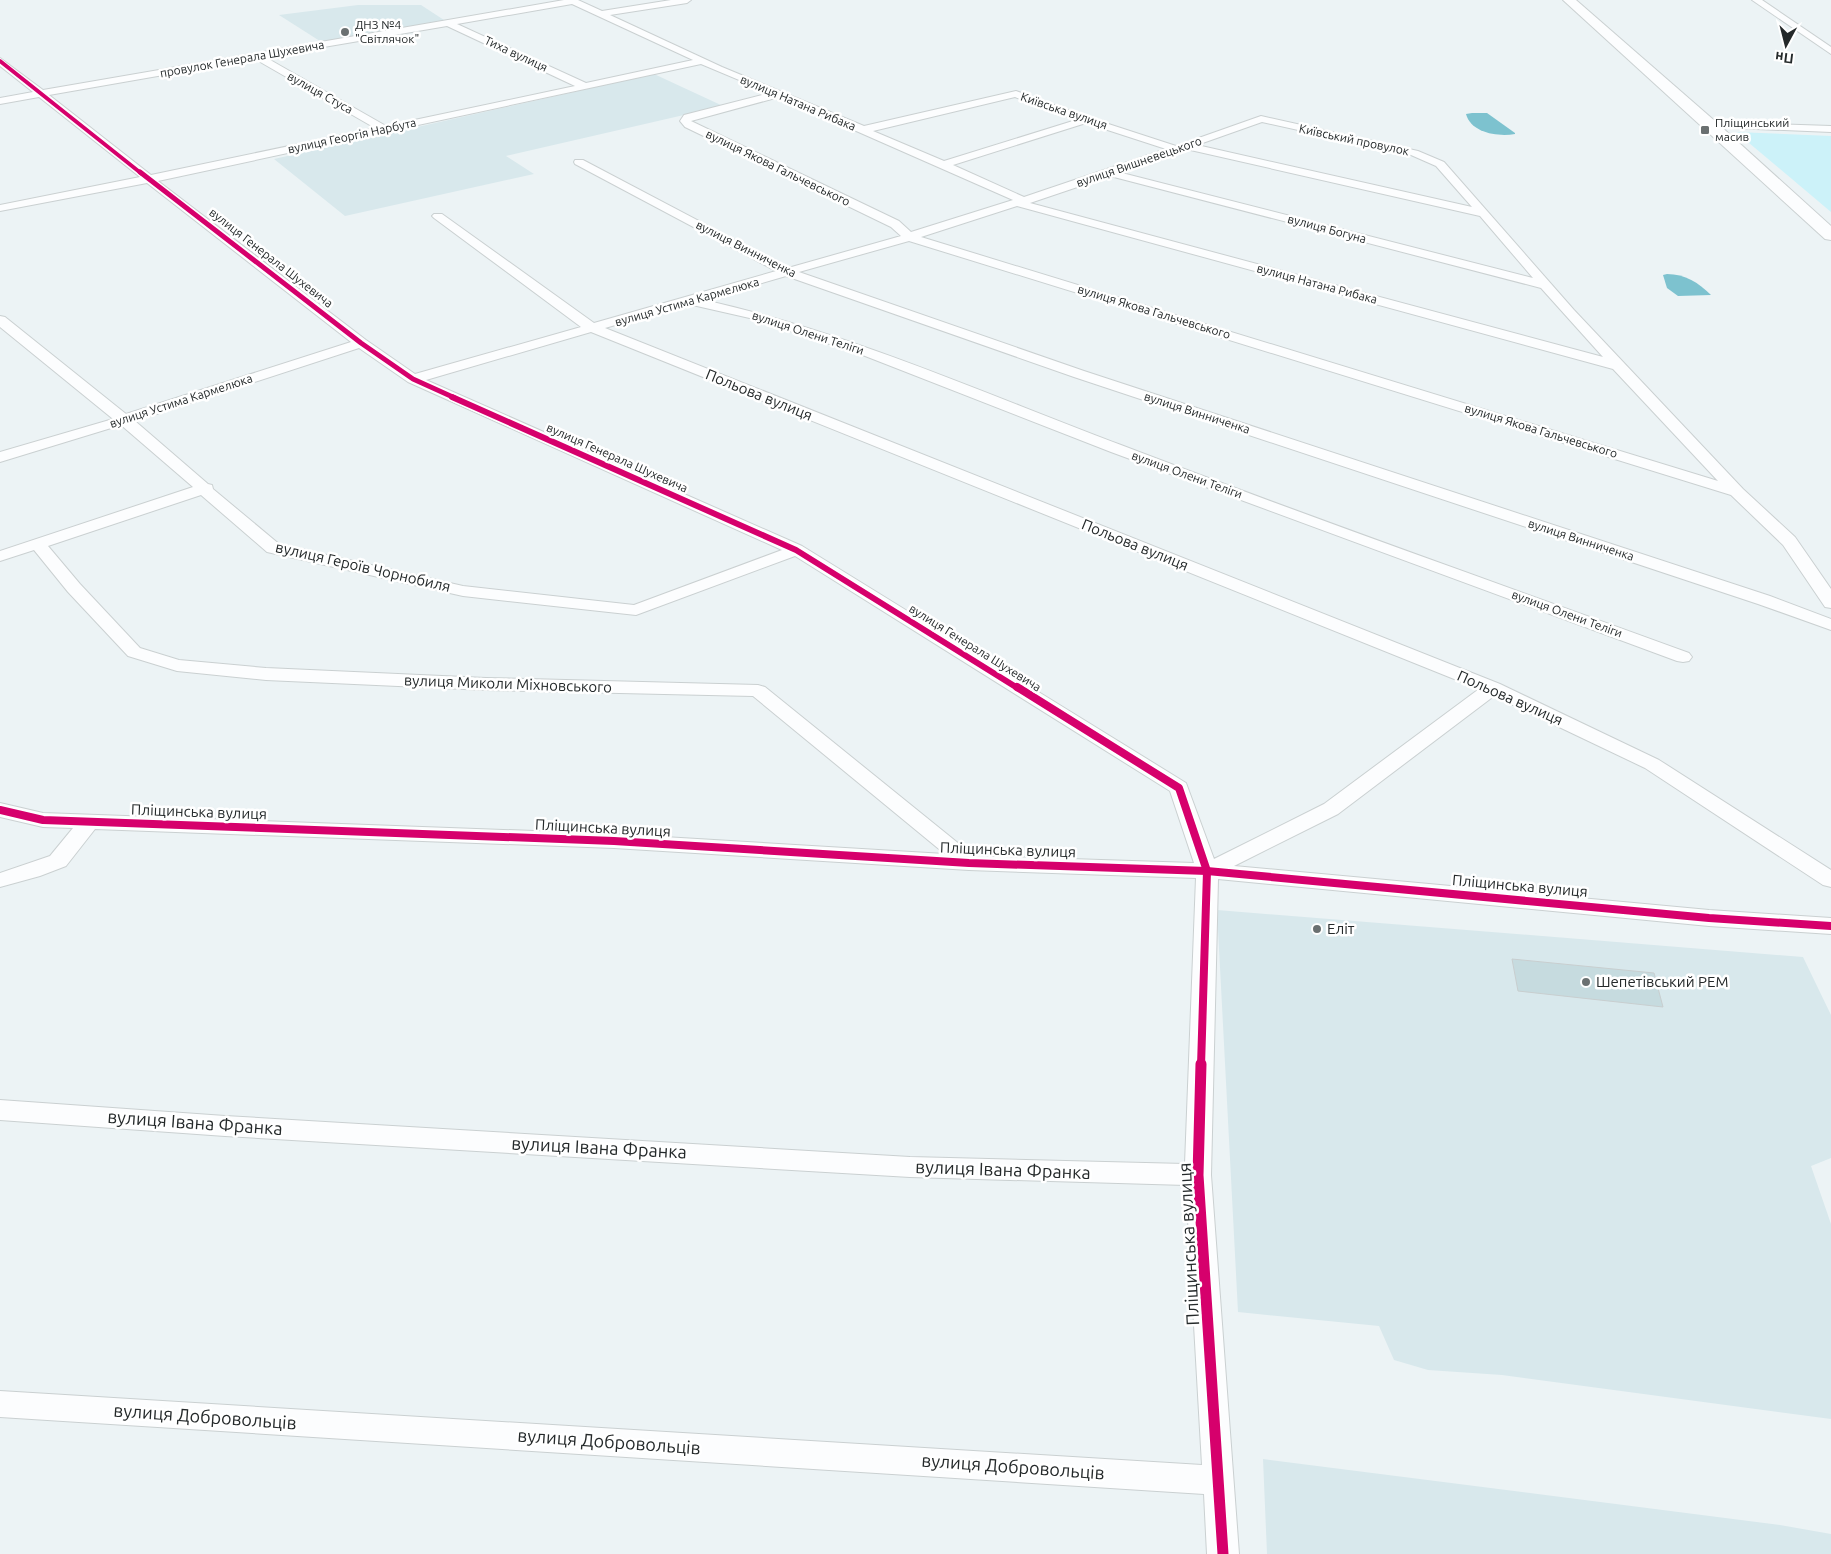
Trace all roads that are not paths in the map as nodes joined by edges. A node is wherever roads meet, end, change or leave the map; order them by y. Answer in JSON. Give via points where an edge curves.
{"nodes":[{"id":1,"x":687,"y":0,"type":"edge"},
{"id":2,"x":1569,"y":0,"type":"edge"},
{"id":3,"x":1756,"y":0,"type":"edge"},
{"id":4,"x":573,"y":1,"type":"edge"},
{"id":5,"x":600,"y":14,"type":"junction"},
{"id":6,"x":448,"y":23,"type":"junction"},
{"id":7,"x":1831,"y":51,"type":"edge"},
{"id":8,"x":256,"y":56,"type":"junction"},
{"id":9,"x":0,"y":61,"type":"edge"},
{"id":10,"x":704,"y":61,"type":"junction"},
{"id":11,"x":584,"y":86,"type":"junction"},
{"id":12,"x":41,"y":94,"type":"junction"},
{"id":13,"x":780,"y":94,"type":"junction"},
{"id":14,"x":0,"y":101,"type":"edge"},
{"id":15,"x":1261,"y":119,"type":"joint"},
{"id":16,"x":1086,"y":120,"type":"junction"},
{"id":17,"x":1711,"y":125,"type":"junction"},
{"id":18,"x":384,"y":129,"type":"junction"},
{"id":19,"x":1831,"y":129,"type":"edge"},
{"id":20,"x":862,"y":130,"type":"junction"},
{"id":21,"x":1181,"y":147,"type":"junction"},
{"id":22,"x":579,"y":162,"type":"dead end"},
{"id":23,"x":943,"y":165,"type":"junction"},
{"id":24,"x":1110,"y":172,"type":"junction"},
{"id":25,"x":150,"y":179,"type":"junction"},
{"id":26,"x":1021,"y":202,"type":"junction"},
{"id":27,"x":0,"y":208,"type":"edge"},
{"id":28,"x":1484,"y":213,"type":"junction"},
{"id":29,"x":438,"y":216,"type":"dead end"},
{"id":30,"x":1831,"y":235,"type":"edge"},
{"id":31,"x":909,"y":237,"type":"junction"},
{"id":32,"x":789,"y":273,"type":"junction"},
{"id":33,"x":1544,"y":285,"type":"junction"},
{"id":34,"x":689,"y":301,"type":"junction"},
{"id":35,"x":0,"y":320,"type":"edge"},
{"id":36,"x":592,"y":328,"type":"junction"},
{"id":37,"x":361,"y":342,"type":"junction"},
{"id":38,"x":1618,"y":366,"type":"junction"},
{"id":39,"x":413,"y":379,"type":"junction"},
{"id":40,"x":124,"y":420,"type":"junction"},
{"id":41,"x":0,"y":457,"type":"edge"},
{"id":42,"x":206,"y":488,"type":"junction"},
{"id":43,"x":1737,"y":492,"type":"junction"},
{"id":44,"x":37,"y":543,"type":"junction"},
{"id":45,"x":796,"y":550,"type":"junction"},
{"id":46,"x":0,"y":556,"type":"edge"},
{"id":47,"x":1831,"y":604,"type":"edge"},
{"id":48,"x":1831,"y":625,"type":"edge"},
{"id":49,"x":1683,"y":656,"type":"dead end"},
{"id":50,"x":1493,"y":688,"type":"junction"},
{"id":51,"x":0,"y":810,"type":"edge"},
{"id":52,"x":89,"y":822,"type":"junction"},
{"id":53,"x":969,"y":862,"type":"junction"},
{"id":54,"x":1206,"y":871,"type":"junction"},
{"id":55,"x":0,"y":880,"type":"edge"},
{"id":56,"x":1831,"y":880,"type":"edge"},
{"id":57,"x":1831,"y":926,"type":"edge"},
{"id":58,"x":0,"y":1110,"type":"edge"},
{"id":59,"x":1198,"y":1176,"type":"junction"},
{"id":60,"x":0,"y":1404,"type":"edge"},
{"id":61,"x":1218,"y":1480,"type":"junction"},
{"id":62,"x":1223,"y":1554,"type":"edge"}],
"edges":[{"from":1,"to":5,"type":"street"},
{"from":2,"to":17,"type":"main road"},
{"from":3,"to":7,"type":"street"},
{"from":4,"to":5,"type":"street","name":"вулиця Натана Рибака"},
{"from":4,"to":6,"type":"street","name":"провулок Генерала Шухевича"},
{"from":5,"to":10,"type":"street","name":"вулиця Натана Рибака"},
{"from":6,"to":8,"type":"street","name":"провулок Генерала Шухевича"},
{"from":6,"to":11,"type":"street","name":"Тиха вулиця"},
{"from":8,"to":12,"type":"street","name":"провулок Генерала Шухевича"},
{"from":8,"to":18,"type":"street","name":"вулиця Стуса"},
{"from":9,"to":12,"type":"street","name":"вулиця Генерала Шухевича"},
{"from":10,"to":11,"type":"street","name":"вулиця Георгія Нарбута"},
{"from":10,"to":13,"type":"street","name":"вулиця Натана Рибака"},
{"from":11,"to":18,"type":"street","name":"вулиця Георгія Нарбута"},
{"from":12,"to":14,"type":"street","name":"провулок Генерала Шухевича"},
{"from":12,"to":25,"type":"street","name":"вулиця Генерала Шухевича"},
{"from":13,"to":20,"type":"street","name":"вулиця Натана Рибака"},
{"from":13,"to":31,"type":"street","name":"вулиця Якова Гальчевського","via":[[688,117],[684,121],[895,224]]},
{"from":15,"to":21,"type":"street","name":"вулиця Вишневецького"},
{"from":15,"to":28,"type":"street","name":"Київський провулок","via":[[1414,153],[1440,164]]},
{"from":16,"to":20,"type":"street","name":"Київська вулиця","via":[[1016,94]]},
{"from":16,"to":21,"type":"street","name":"Київська вулиця"},
{"from":16,"to":23,"type":"street"},
{"from":17,"to":19,"type":"street"},
{"from":17,"to":30,"type":"main road"},
{"from":18,"to":25,"type":"street","name":"вулиця Георгія Нарбута"},
{"from":20,"to":23,"type":"street","name":"вулиця Натана Рибака"},
{"from":21,"to":24,"type":"street","name":"вулиця Вишневецького"},
{"from":21,"to":28,"type":"street","name":"Київська вулиця"},
{"from":22,"to":32,"type":"street","name":"вулиця Винниченка"},
{"from":23,"to":26,"type":"street","name":"вулиця Натана Рибака"},
{"from":24,"to":26,"type":"street","name":"вулиця Вишневецького"},
{"from":24,"to":33,"type":"street","name":"вулиця Богуна"},
{"from":25,"to":27,"type":"street","name":"вулиця Георгія Нарбута"},
{"from":25,"to":37,"type":"street","name":"вулиця Генерала Шухевича"},
{"from":26,"to":31,"type":"street","name":"вулиця Устима Кармелюка"},
{"from":26,"to":38,"type":"street","name":"вулиця Натана Рибака"},
{"from":28,"to":33,"type":"street","name":"Київський провулок"},
{"from":29,"to":36,"type":"street","name":"Польова вулиця"},
{"from":31,"to":32,"type":"street","name":"вулиця Устима Кармелюка"},
{"from":31,"to":43,"type":"street","name":"вулиця Якова Гальчевського"},
{"from":32,"to":34,"type":"street","name":"вулиця Устима Кармелюка"},
{"from":32,"to":48,"type":"street","name":"вулиця Винниченка","via":[[1079,374]]},
{"from":33,"to":38,"type":"street","name":"Київський провулок"},
{"from":34,"to":36,"type":"street","name":"вулиця Устима Кармелюка"},
{"from":34,"to":49,"type":"street","name":"вулиця Олени Теліги","via":[[758,316],[865,351],[1116,449]]},
{"from":35,"to":40,"type":"street","name":"вулиця Героїв Чорнобиля"},
{"from":36,"to":39,"type":"street","name":"вулиця Устима Кармелюка"},
{"from":36,"to":50,"type":"street","name":"Польова вулиця"},
{"from":37,"to":39,"type":"street","name":"вулиця Генерала Шухевича"},
{"from":37,"to":40,"type":"street","name":"вулиця Устима Кармелюка"},
{"from":38,"to":43,"type":"street","name":"Київський провулок"},
{"from":39,"to":45,"type":"street","name":"вулиця Генерала Шухевича"},
{"from":40,"to":41,"type":"street","name":"вулиця Устима Кармелюка"},
{"from":40,"to":42,"type":"street","name":"вулиця Героїв Чорнобиля"},
{"from":42,"to":44,"type":"street"},
{"from":42,"to":45,"type":"street","name":"вулиця Героїв Чорнобиля","via":[[273,548],[463,591],[626,609],[636,610]]},
{"from":43,"to":47,"type":"street","name":"Київський провулок","via":[[1789,541]]},
{"from":44,"to":46,"type":"street"},
{"from":44,"to":53,"type":"street","name":"вулиця Миколи Міхновського","via":[[134,652],[177,665],[286,675],[486,684],[758,691]]},
{"from":45,"to":54,"type":"street","name":"вулиця Генерала Шухевича","via":[[1179,788]]},
{"from":50,"to":54,"type":"street","via":[[1331,809]]},
{"from":50,"to":56,"type":"street","name":"Польова вулиця","via":[[1652,764]]},
{"from":51,"to":52,"type":"street","name":"Пліщинська вулиця","via":[[43,820]]},
{"from":52,"to":53,"type":"street","name":"Пліщинська вулиця","via":[[614,841]]},
{"from":52,"to":55,"type":"street","via":[[58,861]]},
{"from":53,"to":54,"type":"street","name":"Пліщинська вулиця"},
{"from":54,"to":57,"type":"street","name":"Пліщинська вулиця","via":[[1709,918]]},
{"from":54,"to":59,"type":"street","name":"Пліщинська вулиця"},
{"from":58,"to":59,"type":"street","name":"вулиця Івана Франка","via":[[910,1167]]},
{"from":59,"to":61,"type":"street","name":"Пліщинська вулиця"},
{"from":60,"to":61,"type":"street","name":"вулиця Добровольців"},
{"from":61,"to":62,"type":"street","name":"Пліщинська вулиця"}]}
